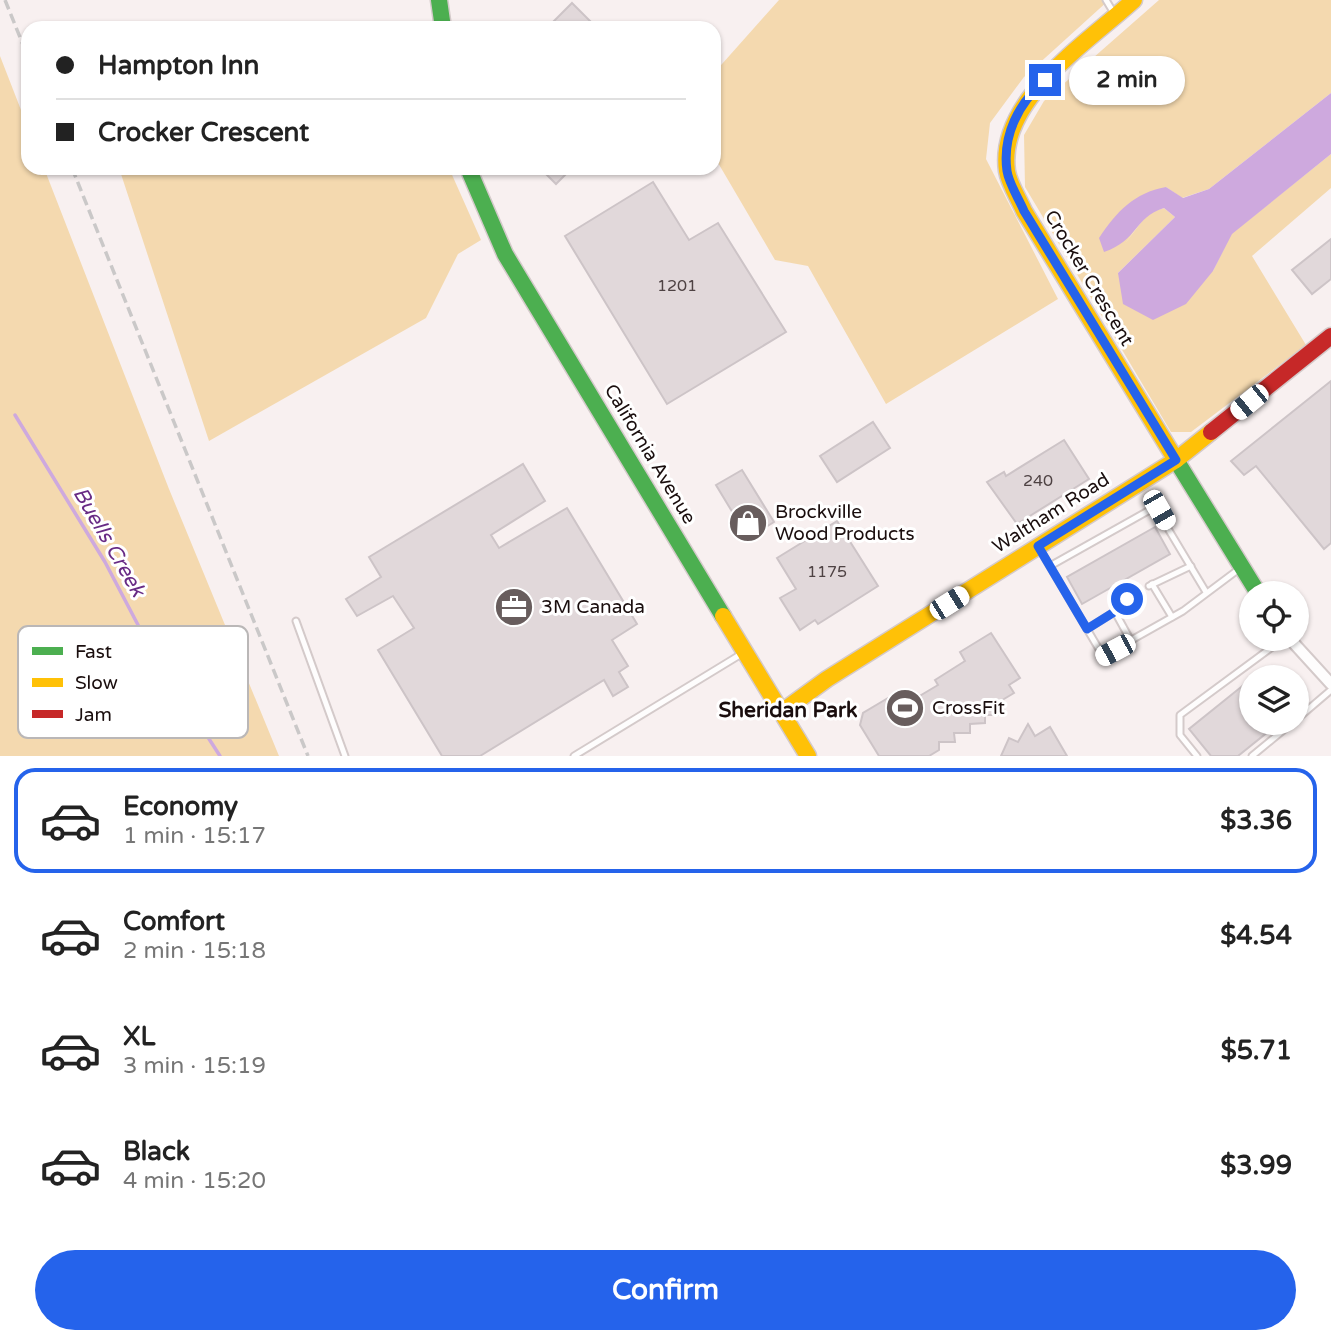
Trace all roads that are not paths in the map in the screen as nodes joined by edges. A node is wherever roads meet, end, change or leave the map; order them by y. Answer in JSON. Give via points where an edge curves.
{"nodes":[{"id":1,"x":439,"y":0,"type":"edge"},
{"id":2,"x":1106,"y":0,"type":"edge"},
{"id":3,"x":1134,"y":0,"type":"edge"},
{"id":4,"x":1116,"y":16,"type":"junction"},
{"id":5,"x":442,"y":21,"type":"edge"},
{"id":6,"x":471,"y":175,"type":"edge"},
{"id":7,"x":1331,"y":336,"type":"edge"},
{"id":8,"x":1176,"y":460,"type":"junction"},
{"id":9,"x":1038,"y":546,"type":"junction"},
{"id":10,"x":1050,"y":566,"type":"junction"},
{"id":11,"x":1191,"y":566,"type":"junction"},
{"id":12,"x":1242,"y":568,"type":"junction"},
{"id":13,"x":1250,"y":581,"type":"edge"},
{"id":14,"x":1206,"y":592,"type":"junction"},
{"id":15,"x":1127,"y":599,"type":"dead end"},
{"id":16,"x":1115,"y":612,"type":"junction"},
{"id":17,"x":1172,"y":617,"type":"junction"},
{"id":18,"x":296,"y":621,"type":"dead end"},
{"id":19,"x":1087,"y":629,"type":"junction"},
{"id":20,"x":1131,"y":641,"type":"junction"},
{"id":21,"x":746,"y":651,"type":"junction"},
{"id":22,"x":1267,"y":651,"type":"edge"},
{"id":23,"x":1301,"y":651,"type":"edge"},
{"id":24,"x":1331,"y":684,"type":"edge"},
{"id":25,"x":1331,"y":690,"type":"edge"},
{"id":26,"x":1309,"y":709,"type":"edge"},
{"id":27,"x":782,"y":711,"type":"junction"},
{"id":28,"x":1277,"y":735,"type":"edge"},
{"id":29,"x":345,"y":756,"type":"edge"},
{"id":30,"x":574,"y":756,"type":"edge"},
{"id":31,"x":808,"y":756,"type":"edge"},
{"id":32,"x":1197,"y":756,"type":"edge"},
{"id":33,"x":1252,"y":756,"type":"edge"}],
"edges":[{"from":1,"to":5,"type":"street"},
{"from":2,"to":4,"type":"lane"},
{"from":3,"to":4,"type":"street","name":"Crocker Crescent"},
{"from":4,"to":8,"type":"street","name":"Crocker Crescent","via":[[1028,96],[1009,131],[1007,172],[1024,211]]},
{"from":6,"to":21,"type":"street","name":"California Avenue","via":[[505,254]]},
{"from":7,"to":8,"type":"street","name":"Waltham Road"},
{"from":8,"to":9,"type":"street","name":"Waltham Road"},
{"from":8,"to":12,"type":"street","name":"Crocker Crescent"},
{"from":9,"to":10,"type":"lane"},
{"from":9,"to":27,"type":"street","name":"Waltham Road"},
{"from":10,"to":11,"type":"lane","via":[[1155,508]]},
{"from":10,"to":19,"type":"lane"},
{"from":11,"to":14,"type":"lane"},
{"from":11,"to":17,"type":"lane","via":[[1150,585]]},
{"from":12,"to":13,"type":"street","name":"Crocker Crescent"},
{"from":12,"to":14,"type":"lane"},
{"from":14,"to":17,"type":"lane"},
{"from":15,"to":16,"type":"lane"},
{"from":16,"to":19,"type":"lane"},
{"from":16,"to":20,"type":"lane"},
{"from":17,"to":20,"type":"lane"},
{"from":18,"to":29,"type":"lane"},
{"from":19,"to":20,"type":"lane","via":[[1103,656]]},
{"from":21,"to":27,"type":"street","name":"California Avenue"},
{"from":21,"to":30,"type":"lane"},
{"from":22,"to":32,"type":"lane","via":[[1180,715],[1180,735]]},
{"from":23,"to":24,"type":"street"},
{"from":25,"to":26,"type":"lane"},
{"from":27,"to":31,"type":"street","name":"California Avenue"},
{"from":28,"to":33,"type":"lane"}]}
